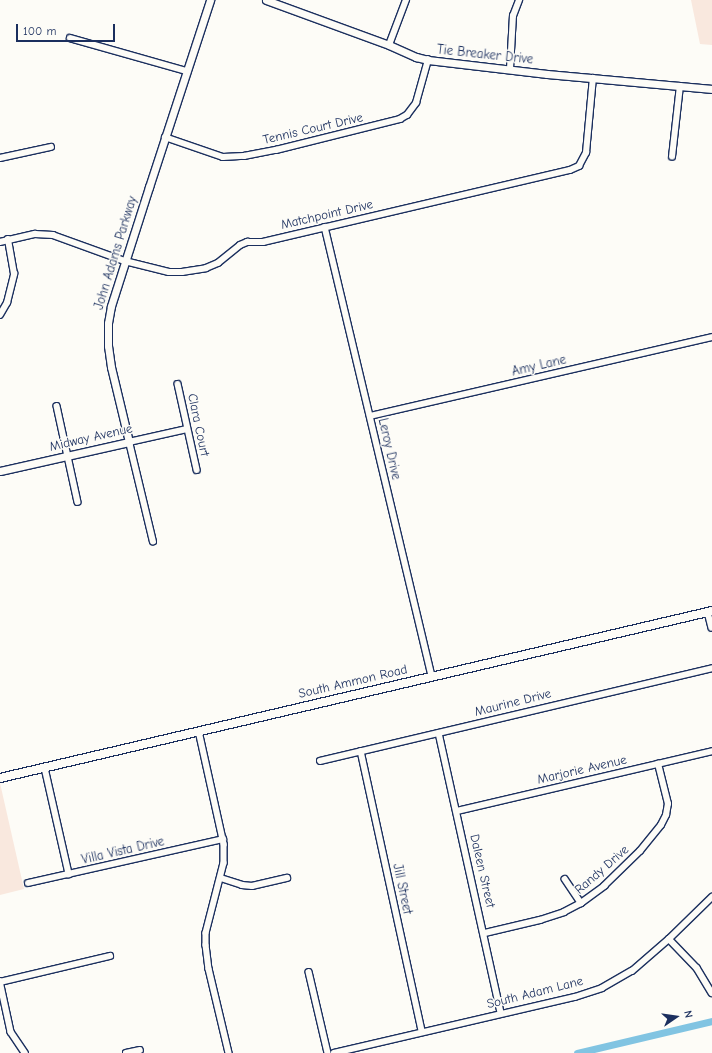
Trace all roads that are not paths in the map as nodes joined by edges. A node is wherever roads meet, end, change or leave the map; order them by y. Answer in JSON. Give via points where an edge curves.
{"nodes":[{"id":1,"x":210,"y":0,"type":"edge"},
{"id":2,"x":266,"y":0,"type":"edge"},
{"id":3,"x":406,"y":0,"type":"edge"},
{"id":4,"x":519,"y":0,"type":"edge"},
{"id":5,"x":70,"y":38,"type":"dead end"},
{"id":6,"x":390,"y":45,"type":"junction"},
{"id":7,"x":428,"y":60,"type":"junction"},
{"id":8,"x":510,"y":69,"type":"junction"},
{"id":9,"x":187,"y":71,"type":"junction"},
{"id":10,"x":593,"y":78,"type":"junction"},
{"id":11,"x":680,"y":86,"type":"junction"},
{"id":12,"x":712,"y":89,"type":"edge"},
{"id":13,"x":165,"y":137,"type":"junction"},
{"id":14,"x":51,"y":146,"type":"dead end"},
{"id":15,"x":672,"y":157,"type":"dead end"},
{"id":16,"x":0,"y":158,"type":"edge"},
{"id":17,"x":325,"y":228,"type":"junction"},
{"id":18,"x":8,"y":240,"type":"junction"},
{"id":19,"x":0,"y":242,"type":"edge"},
{"id":20,"x":126,"y":261,"type":"junction"},
{"id":21,"x":0,"y":315,"type":"edge"},
{"id":22,"x":712,"y":337,"type":"edge"},
{"id":23,"x":178,"y":384,"type":"dead end"},
{"id":24,"x":57,"y":406,"type":"dead end"},
{"id":25,"x":370,"y":416,"type":"junction"},
{"id":26,"x":187,"y":429,"type":"junction"},
{"id":27,"x":130,"y":442,"type":"junction"},
{"id":28,"x":68,"y":456,"type":"junction"},
{"id":29,"x":196,"y":470,"type":"dead end"},
{"id":30,"x":0,"y":471,"type":"edge"},
{"id":31,"x":78,"y":502,"type":"dead end"},
{"id":32,"x":153,"y":542,"type":"dead end"},
{"id":33,"x":710,"y":611,"type":"edge"},
{"id":34,"x":712,"y":628,"type":"edge"},
{"id":35,"x":712,"y":668,"type":"edge"},
{"id":36,"x":432,"y":676,"type":"junction"},
{"id":37,"x":199,"y":731,"type":"junction"},
{"id":38,"x":439,"y":733,"type":"junction"},
{"id":39,"x":361,"y":751,"type":"junction"},
{"id":40,"x":712,"y":751,"type":"edge"},
{"id":41,"x":320,"y":761,"type":"dead end"},
{"id":42,"x":658,"y":764,"type":"junction"},
{"id":43,"x":45,"y":768,"type":"junction"},
{"id":44,"x":0,"y":778,"type":"edge"},
{"id":45,"x":458,"y":811,"type":"junction"},
{"id":46,"x":224,"y":839,"type":"junction"},
{"id":47,"x":70,"y":874,"type":"junction"},
{"id":48,"x":221,"y":878,"type":"junction"},
{"id":49,"x":287,"y":878,"type":"dead end"},
{"id":50,"x":565,"y":879,"type":"dead end"},
{"id":51,"x":28,"y":883,"type":"dead end"},
{"id":52,"x":712,"y":897,"type":"edge"},
{"id":53,"x":581,"y":903,"type":"junction"},
{"id":54,"x":484,"y":933,"type":"junction"},
{"id":55,"x":669,"y":940,"type":"junction"},
{"id":56,"x":110,"y":956,"type":"dead end"},
{"id":57,"x":309,"y":972,"type":"dead end"},
{"id":58,"x":0,"y":982,"type":"edge"},
{"id":59,"x":712,"y":993,"type":"edge"},
{"id":60,"x":501,"y":1013,"type":"junction"},
{"id":61,"x":422,"y":1031,"type":"junction"},
{"id":62,"x":140,"y":1050,"type":"dead end"},
{"id":63,"x":25,"y":1053,"type":"edge"},
{"id":64,"x":126,"y":1053,"type":"edge"},
{"id":65,"x":229,"y":1053,"type":"edge"},
{"id":66,"x":328,"y":1053,"type":"edge"},
{"id":67,"x":334,"y":1053,"type":"edge"}],
"edges":[{"from":1,"to":9,"type":"street","name":"John Adams Parkway"},
{"from":2,"to":6,"type":"street","name":"Tie Breaker Drive"},
{"from":3,"to":6,"type":"street"},
{"from":4,"to":8,"type":"street","via":[[513,16]]},
{"from":5,"to":9,"type":"street"},
{"from":6,"to":7,"type":"street","name":"Tie Breaker Drive"},
{"from":7,"to":8,"type":"street","name":"Tie Breaker Drive"},
{"from":7,"to":13,"type":"street","name":"Tennis Court Drive","via":[[416,103],[407,115],[400,119],[244,156],[223,156]]},
{"from":8,"to":10,"type":"street","name":"Tie Breaker Drive"},
{"from":9,"to":13,"type":"street","name":"John Adams Parkway"},
{"from":10,"to":11,"type":"street","name":"Tie Breaker Drive"},
{"from":10,"to":17,"type":"street","name":"Matchpoint Drive","via":[[586,153],[578,166]]},
{"from":11,"to":12,"type":"street","name":"Tie Breaker Drive"},
{"from":11,"to":15,"type":"street"},
{"from":13,"to":20,"type":"street","name":"John Adams Parkway"},
{"from":14,"to":16,"type":"street"},
{"from":17,"to":20,"type":"street","name":"Matchpoint Drive","via":[[263,242],[247,242],[218,263],[194,270],[169,272]]},
{"from":17,"to":25,"type":"street","name":"Leroy Drive"},
{"from":18,"to":19,"type":"street","name":"Matchpoint Drive"},
{"from":18,"to":20,"type":"street","name":"Matchpoint Drive","via":[[35,234],[53,235]]},
{"from":18,"to":21,"type":"street","via":[[14,274],[7,303]]},
{"from":20,"to":27,"type":"street","name":"John Adams Parkway","via":[[111,306],[108,346]]},
{"from":22,"to":25,"type":"street","name":"Amy Lane"},
{"from":23,"to":26,"type":"street","name":"Clara Court"},
{"from":24,"to":28,"type":"street"},
{"from":25,"to":36,"type":"street","name":"Leroy Drive"},
{"from":26,"to":27,"type":"street","name":"Midway Avenue"},
{"from":26,"to":29,"type":"street","name":"Clara Court"},
{"from":27,"to":28,"type":"street","name":"Midway Avenue"},
{"from":27,"to":32,"type":"street","name":"John Adams Parkway"},
{"from":28,"to":30,"type":"street","name":"Midway Avenue"},
{"from":28,"to":31,"type":"street"},
{"from":33,"to":34,"type":"street"},
{"from":33,"to":36,"type":"main road","name":"South Ammon Road"},
{"from":35,"to":38,"type":"street","name":"Maurine Drive"},
{"from":36,"to":37,"type":"main road","name":"South Ammon Road"},
{"from":37,"to":43,"type":"main road","name":"South Ammon Road"},
{"from":37,"to":46,"type":"street"},
{"from":38,"to":39,"type":"street","name":"Maurine Drive"},
{"from":38,"to":45,"type":"street","name":"Daleen Street"},
{"from":39,"to":41,"type":"street","name":"Maurine Drive"},
{"from":39,"to":61,"type":"street","name":"Jill Street"},
{"from":40,"to":42,"type":"street","name":"Marjorie Avenue"},
{"from":42,"to":45,"type":"street","name":"Marjorie Avenue"},
{"from":42,"to":53,"type":"street","name":"Randy Drive","via":[[668,804],[661,825],[640,851],[604,886]]},
{"from":43,"to":44,"type":"main road","name":"South Ammon Road"},
{"from":43,"to":47,"type":"street"},
{"from":45,"to":54,"type":"street","name":"Daleen Street"},
{"from":46,"to":47,"type":"street","name":"Villa Vista Drive"},
{"from":46,"to":48,"type":"street","via":[[225,854]]},
{"from":47,"to":51,"type":"street","name":"Villa Vista Drive"},
{"from":48,"to":49,"type":"street","via":[[252,886]]},
{"from":48,"to":65,"type":"street","via":[[206,933],[206,945],[209,969]]},
{"from":50,"to":53,"type":"street"},
{"from":52,"to":55,"type":"street","name":"South Adam Lane"},
{"from":53,"to":54,"type":"street","name":"Randy Drive","via":[[540,920]]},
{"from":54,"to":60,"type":"street","name":"Daleen Street"},
{"from":55,"to":59,"type":"street","via":[[697,968]]},
{"from":55,"to":60,"type":"street","name":"South Adam Lane","via":[[632,971],[602,988],[574,997]]},
{"from":56,"to":58,"type":"street"},
{"from":57,"to":66,"type":"street"},
{"from":58,"to":63,"type":"street","via":[[11,1032]]},
{"from":60,"to":61,"type":"street","name":"South Adam Lane"},
{"from":61,"to":67,"type":"street","name":"South Adam Lane"},
{"from":62,"to":64,"type":"street"}]}
